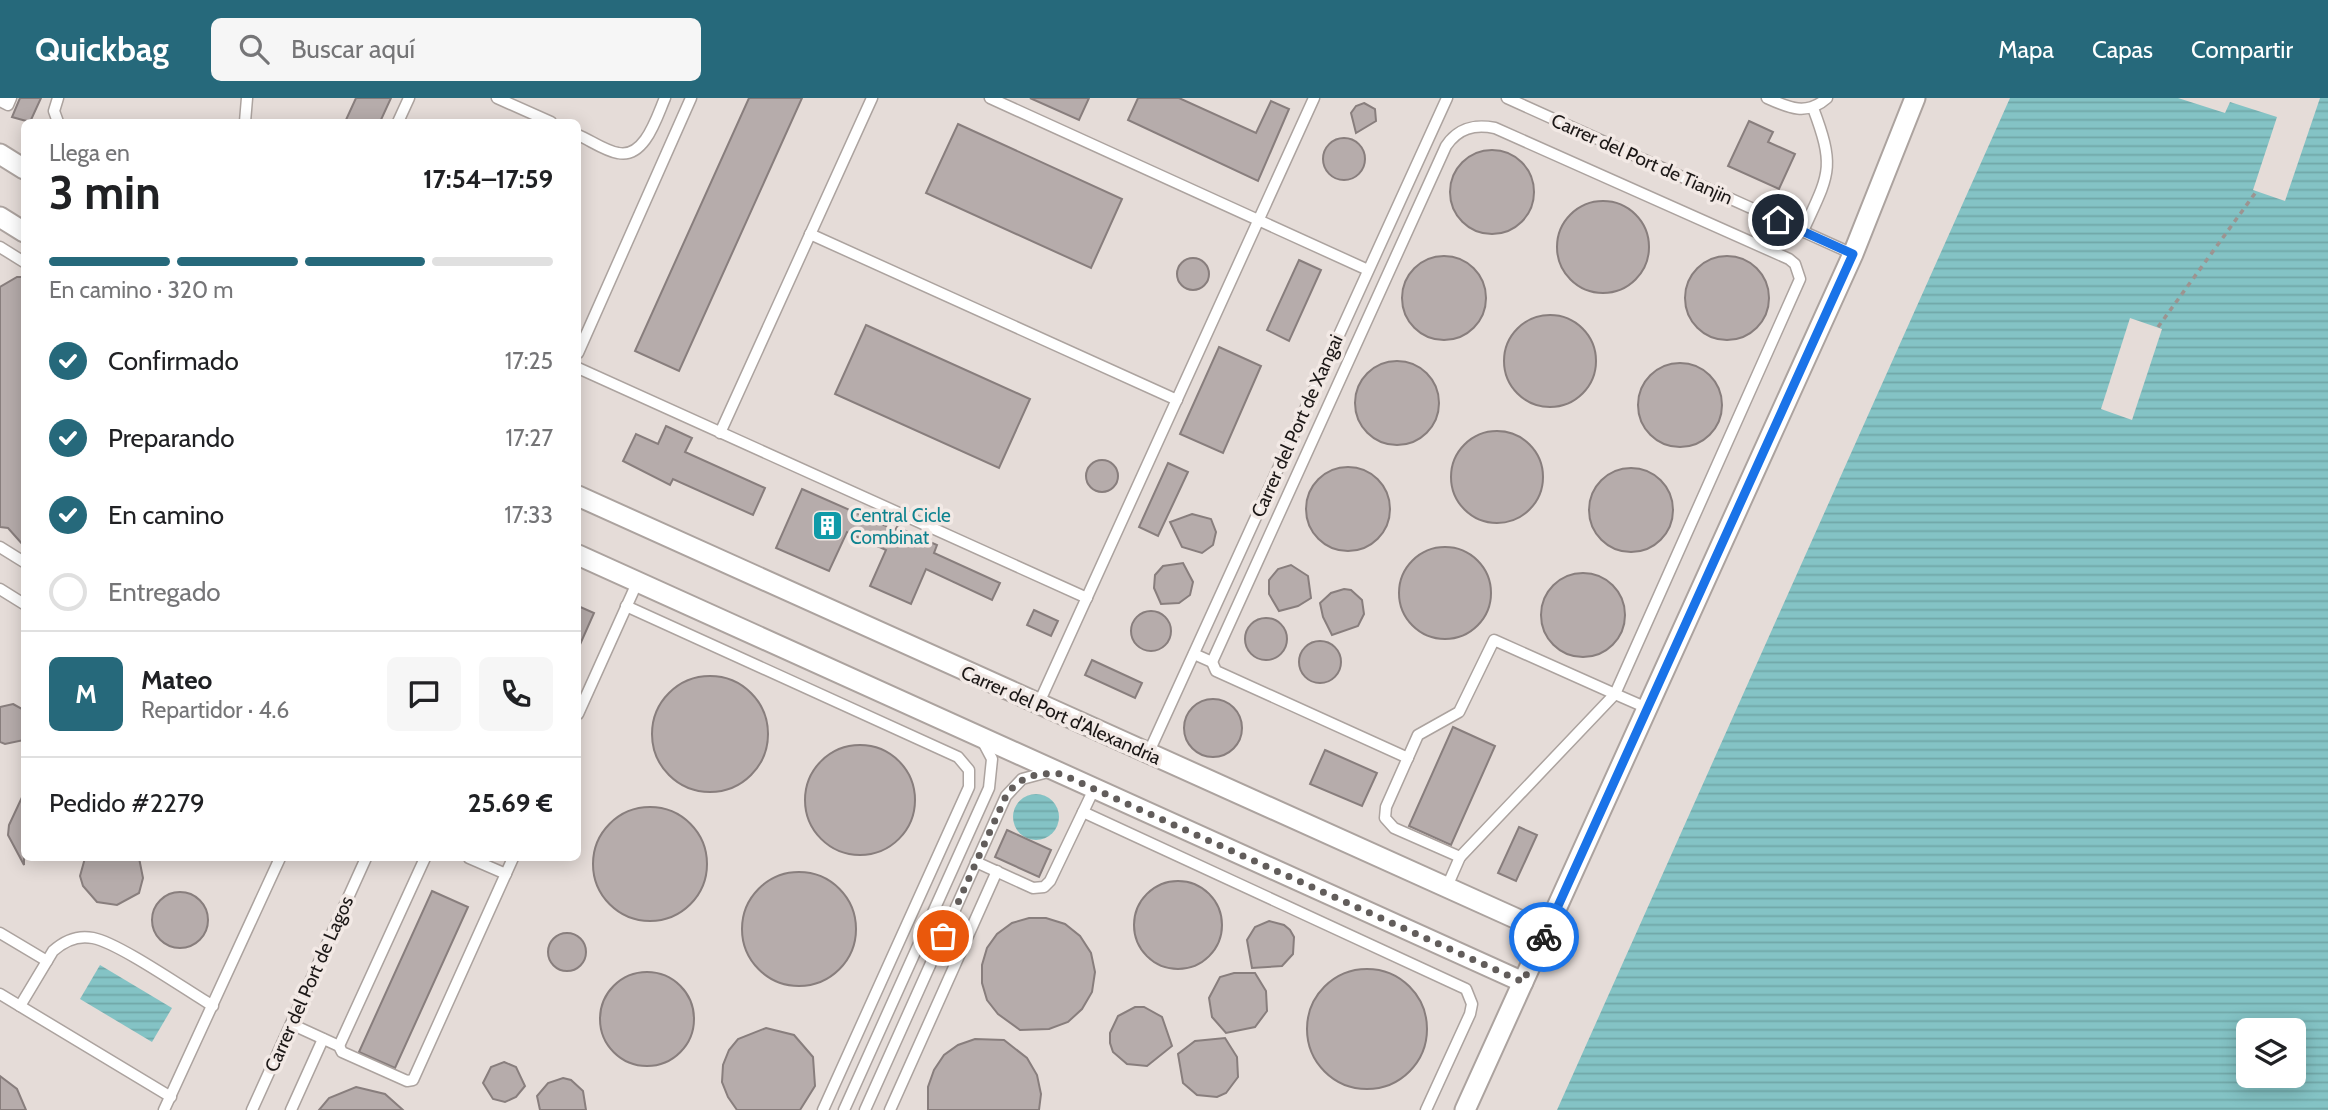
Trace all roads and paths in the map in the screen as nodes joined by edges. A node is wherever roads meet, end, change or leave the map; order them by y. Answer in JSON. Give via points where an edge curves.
{"nodes":[{"id":1,"x":11,"y":98,"type":"edge"},
{"id":2,"x":58,"y":98,"type":"edge"},
{"id":3,"x":247,"y":98,"type":"edge"},
{"id":4,"x":409,"y":98,"type":"edge"},
{"id":5,"x":497,"y":98,"type":"edge"},
{"id":6,"x":665,"y":98,"type":"edge"},
{"id":7,"x":691,"y":98,"type":"edge"},
{"id":8,"x":872,"y":98,"type":"edge"},
{"id":9,"x":990,"y":98,"type":"edge"},
{"id":10,"x":1314,"y":98,"type":"edge"},
{"id":11,"x":1447,"y":98,"type":"edge"},
{"id":12,"x":1507,"y":98,"type":"edge"},
{"id":13,"x":1767,"y":98,"type":"edge"},
{"id":14,"x":1827,"y":98,"type":"edge"},
{"id":15,"x":1916,"y":98,"type":"edge"},
{"id":16,"x":0,"y":101,"type":"edge"},
{"id":17,"x":1813,"y":108,"type":"junction"},
{"id":18,"x":57,"y":119,"type":"edge"},
{"id":19,"x":245,"y":119,"type":"edge"},
{"id":20,"x":399,"y":119,"type":"edge"},
{"id":21,"x":544,"y":119,"type":"edge"},
{"id":22,"x":581,"y":136,"type":"edge"},
{"id":23,"x":0,"y":154,"type":"edge"},
{"id":24,"x":21,"y":167,"type":"edge"},
{"id":25,"x":2256,"y":192,"type":"dead end"},
{"id":26,"x":0,"y":217,"type":"edge"},
{"id":27,"x":1259,"y":220,"type":"junction"},
{"id":28,"x":21,"y":230,"type":"edge"},
{"id":29,"x":1803,"y":231,"type":"junction"},
{"id":30,"x":810,"y":234,"type":"junction"},
{"id":31,"x":0,"y":247,"type":"edge"},
{"id":32,"x":1853,"y":254,"type":"junction"},
{"id":33,"x":21,"y":260,"type":"edge"},
{"id":34,"x":1368,"y":270,"type":"junction"},
{"id":35,"x":2158,"y":327,"type":"dead end"},
{"id":36,"x":581,"y":346,"type":"edge"},
{"id":37,"x":581,"y":369,"type":"edge"},
{"id":38,"x":1177,"y":400,"type":"junction"},
{"id":39,"x":720,"y":433,"type":"junction"},
{"id":40,"x":581,"y":497,"type":"edge"},
{"id":41,"x":0,"y":547,"type":"edge"},
{"id":42,"x":581,"y":556,"type":"edge"},
{"id":43,"x":21,"y":560,"type":"edge"},
{"id":44,"x":637,"y":583,"type":"junction"},
{"id":45,"x":0,"y":589,"type":"edge"},
{"id":46,"x":1087,"y":598,"type":"junction"},
{"id":47,"x":21,"y":602,"type":"edge"},
{"id":48,"x":626,"y":606,"type":"junction"},
{"id":49,"x":1194,"y":654,"type":"junction"},
{"id":50,"x":1212,"y":662,"type":"junction"},
{"id":51,"x":1615,"y":694,"type":"junction"},
{"id":52,"x":1038,"y":705,"type":"junction"},
{"id":53,"x":581,"y":707,"type":"edge"},
{"id":54,"x":1647,"y":708,"type":"junction"},
{"id":55,"x":972,"y":733,"type":"junction"},
{"id":56,"x":1148,"y":754,"type":"junction"},
{"id":57,"x":1408,"y":758,"type":"junction"},
{"id":58,"x":1061,"y":774,"type":"junction"},
{"id":59,"x":1094,"y":789,"type":"junction"},
{"id":60,"x":1083,"y":811,"type":"junction"},
{"id":61,"x":1460,"y":858,"type":"junction"},
{"id":62,"x":279,"y":861,"type":"edge"},
{"id":63,"x":365,"y":861,"type":"edge"},
{"id":64,"x":424,"y":861,"type":"edge"},
{"id":65,"x":476,"y":861,"type":"edge"},
{"id":66,"x":512,"y":861,"type":"edge"},
{"id":67,"x":976,"y":862,"type":"junction"},
{"id":68,"x":997,"y":871,"type":"junction"},
{"id":69,"x":506,"y":874,"type":"junction"},
{"id":70,"x":1446,"y":889,"type":"junction"},
{"id":71,"x":1546,"y":932,"type":"junction"},
{"id":72,"x":0,"y":933,"type":"edge"},
{"id":73,"x":47,"y":961,"type":"junction"},
{"id":74,"x":1523,"y":982,"type":"junction"},
{"id":75,"x":0,"y":994,"type":"edge"},
{"id":76,"x":20,"y":1006,"type":"junction"},
{"id":77,"x":213,"y":1006,"type":"junction"},
{"id":78,"x":291,"y":1024,"type":"junction"},
{"id":79,"x":323,"y":1039,"type":"junction"},
{"id":80,"x":339,"y":1046,"type":"junction"},
{"id":81,"x":171,"y":1097,"type":"junction"},
{"id":82,"x":164,"y":1110,"type":"edge"},
{"id":83,"x":252,"y":1110,"type":"edge"},
{"id":84,"x":291,"y":1110,"type":"edge"},
{"id":85,"x":823,"y":1110,"type":"edge"},
{"id":86,"x":844,"y":1110,"type":"edge"},
{"id":87,"x":865,"y":1110,"type":"edge"},
{"id":88,"x":890,"y":1110,"type":"edge"},
{"id":89,"x":1426,"y":1110,"type":"edge"},
{"id":90,"x":1465,"y":1110,"type":"edge"}],
"edges":[{"from":1,"to":16,"type":"lane","via":[[8,105]]},
{"from":2,"to":18,"type":"lane"},
{"from":3,"to":19,"type":"lane"},
{"from":4,"to":20,"type":"lane"},
{"from":5,"to":21,"type":"lane"},
{"from":6,"to":22,"type":"lane","via":[[647,138],[629,152],[619,154]]},
{"from":7,"to":36,"type":"lane"},
{"from":8,"to":30,"type":"lane"},
{"from":9,"to":27,"type":"lane"},
{"from":10,"to":27,"type":"lane"},
{"from":11,"to":34,"type":"lane","name":"Carrer del Port de Xangai"},
{"from":12,"to":29,"type":"lane","name":"Carrer del Port de Tianjin"},
{"from":13,"to":17,"type":"lane","via":[[1796,110]]},
{"from":14,"to":17,"type":"lane"},
{"from":15,"to":32,"type":"street"},
{"from":17,"to":29,"type":"lane","via":[[1829,165]]},
{"from":23,"to":24,"type":"street"},
{"from":25,"to":35,"type":"path"},
{"from":26,"to":28,"type":"street"},
{"from":27,"to":34,"type":"lane"},
{"from":27,"to":38,"type":"lane"},
{"from":29,"to":32,"type":"lane","name":"Carrer del Port de Tianjin"},
{"from":30,"to":38,"type":"lane"},
{"from":30,"to":39,"type":"lane"},
{"from":31,"to":33,"type":"lane"},
{"from":32,"to":54,"type":"street"},
{"from":34,"to":49,"type":"lane","name":"Carrer del Port de Xangai"},
{"from":37,"to":39,"type":"lane"},
{"from":38,"to":46,"type":"lane"},
{"from":39,"to":46,"type":"lane"},
{"from":40,"to":52,"type":"street","name":"Carrer del Port d'Alexandria"},
{"from":41,"to":43,"type":"lane"},
{"from":42,"to":44,"type":"street"},
{"from":44,"to":48,"type":"lane"},
{"from":44,"to":55,"type":"street"},
{"from":45,"to":47,"type":"lane"},
{"from":46,"to":52,"type":"lane"},
{"from":48,"to":53,"type":"lane"},
{"from":48,"to":85,"type":"lane","via":[[958,757],[969,770],[969,787]]},
{"from":49,"to":50,"type":"lane"},
{"from":49,"to":56,"type":"lane","name":"Carrer del Port de Xangai"},
{"from":50,"to":51,"type":"lane","via":[[1446,146],[1460,131],[1484,125],[1789,258],[1799,271],[1799,288]]},
{"from":50,"to":57,"type":"lane","via":[[1216,671]]},
{"from":51,"to":54,"type":"lane"},
{"from":51,"to":57,"type":"lane","via":[[1494,640],[1459,712],[1421,732]]},
{"from":51,"to":61,"type":"lane"},
{"from":52,"to":56,"type":"street","name":"Carrer del Port d'Alexandria"},
{"from":54,"to":71,"type":"street"},
{"from":55,"to":58,"type":"street"},
{"from":55,"to":86,"type":"lane","via":[[992,759],[989,788]]},
{"from":56,"to":70,"type":"street","name":"Carrer del Port d'Alexandria"},
{"from":57,"to":61,"type":"lane","via":[[1385,818],[1394,828]]},
{"from":58,"to":59,"type":"street"},
{"from":58,"to":67,"type":"lane","via":[[1033,774],[1013,786]]},
{"from":59,"to":60,"type":"lane"},
{"from":59,"to":74,"type":"street"},
{"from":60,"to":68,"type":"lane","via":[[1048,885],[1033,887]]},
{"from":60,"to":89,"type":"lane","via":[[1466,989],[1472,1004],[1470,1014]]},
{"from":61,"to":70,"type":"lane"},
{"from":62,"to":77,"type":"lane"},
{"from":63,"to":78,"type":"lane","name":"Carrer del Port de Lagos"},
{"from":64,"to":80,"type":"lane"},
{"from":65,"to":69,"type":"lane"},
{"from":66,"to":69,"type":"lane"},
{"from":67,"to":68,"type":"lane"},
{"from":67,"to":87,"type":"lane"},
{"from":68,"to":88,"type":"lane"},
{"from":69,"to":80,"type":"lane","via":[[413,1080],[342,1052]]},
{"from":70,"to":71,"type":"street","name":"Carrer del Port d'Alexandria"},
{"from":71,"to":74,"type":"street"},
{"from":72,"to":73,"type":"lane"},
{"from":73,"to":76,"type":"lane"},
{"from":73,"to":77,"type":"lane","via":[[61,944],[93,938]]},
{"from":74,"to":90,"type":"street"},
{"from":75,"to":76,"type":"lane"},
{"from":76,"to":81,"type":"lane"},
{"from":77,"to":81,"type":"lane"},
{"from":78,"to":79,"type":"lane"},
{"from":78,"to":83,"type":"lane","name":"Carrer del Port de Lagos"},
{"from":79,"to":80,"type":"lane"},
{"from":79,"to":84,"type":"lane"},
{"from":81,"to":82,"type":"lane"}]}
